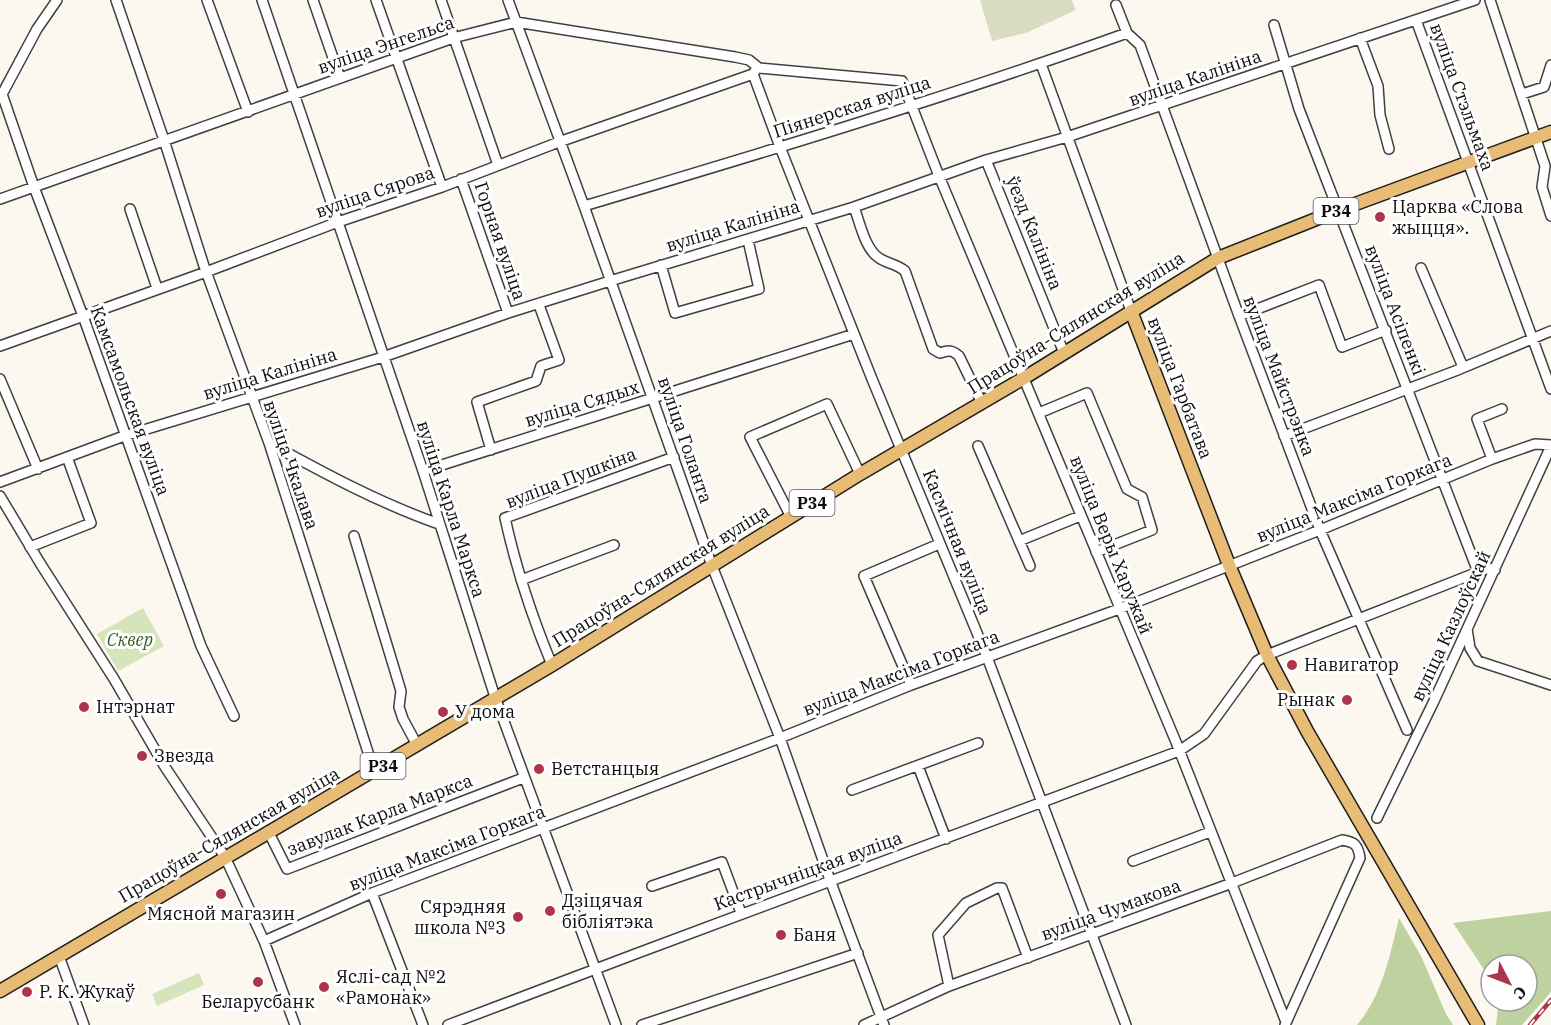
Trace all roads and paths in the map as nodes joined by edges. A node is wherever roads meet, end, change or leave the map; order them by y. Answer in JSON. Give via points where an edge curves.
{"nodes":[{"id":1,"x":57,"y":0,"type":"edge"},
{"id":2,"x":116,"y":0,"type":"edge"},
{"id":3,"x":207,"y":0,"type":"edge"},
{"id":4,"x":262,"y":0,"type":"edge"},
{"id":5,"x":313,"y":0,"type":"edge"},
{"id":6,"x":376,"y":0,"type":"edge"},
{"id":7,"x":441,"y":0,"type":"edge"},
{"id":8,"x":508,"y":0,"type":"edge"},
{"id":9,"x":1475,"y":0,"type":"edge"},
{"id":10,"x":1490,"y":0,"type":"edge"},
{"id":11,"x":1116,"y":5,"type":"dead end"},
{"id":12,"x":1416,"y":20,"type":"junction"},
{"id":13,"x":516,"y":22,"type":"junction"},
{"id":14,"x":1274,"y":25,"type":"dead end"},
{"id":15,"x":1127,"y":33,"type":"junction"},
{"id":16,"x":453,"y":38,"type":"junction"},
{"id":17,"x":1360,"y":38,"type":"junction"},
{"id":18,"x":396,"y":58,"type":"junction"},
{"id":19,"x":1041,"y":64,"type":"junction"},
{"id":20,"x":1286,"y":64,"type":"junction"},
{"id":21,"x":1551,"y":65,"type":"edge"},
{"id":22,"x":756,"y":71,"type":"junction"},
{"id":23,"x":340,"y":78,"type":"junction"},
{"id":24,"x":902,"y":81,"type":"joint"},
{"id":25,"x":295,"y":94,"type":"junction"},
{"id":26,"x":1522,"y":94,"type":"junction"},
{"id":27,"x":1,"y":96,"type":"edge"},
{"id":28,"x":911,"y":105,"type":"junction"},
{"id":29,"x":1163,"y":106,"type":"junction"},
{"id":30,"x":248,"y":112,"type":"junction"},
{"id":31,"x":1551,"y":132,"type":"edge"},
{"id":32,"x":1067,"y":137,"type":"junction"},
{"id":33,"x":1536,"y":137,"type":"junction"},
{"id":34,"x":164,"y":140,"type":"junction"},
{"id":35,"x":559,"y":142,"type":"junction"},
{"id":36,"x":780,"y":147,"type":"junction"},
{"id":37,"x":1389,"y":149,"type":"dead end"},
{"id":38,"x":986,"y":160,"type":"junction"},
{"id":39,"x":1468,"y":162,"type":"junction"},
{"id":40,"x":498,"y":165,"type":"junction"},
{"id":41,"x":939,"y":176,"type":"junction"},
{"id":42,"x":461,"y":179,"type":"junction"},
{"id":43,"x":442,"y":187,"type":"junction"},
{"id":44,"x":34,"y":188,"type":"junction"},
{"id":45,"x":0,"y":199,"type":"edge"},
{"id":46,"x":584,"y":206,"type":"junction"},
{"id":47,"x":854,"y":207,"type":"junction"},
{"id":48,"x":130,"y":209,"type":"dead end"},
{"id":49,"x":1339,"y":210,"type":"junction"},
{"id":50,"x":1551,"y":216,"type":"edge"},
{"id":51,"x":809,"y":219,"type":"junction"},
{"id":52,"x":338,"y":222,"type":"junction"},
{"id":53,"x":748,"y":240,"type":"junction"},
{"id":54,"x":1218,"y":258,"type":"junction"},
{"id":55,"x":661,"y":265,"type":"junction"},
{"id":56,"x":1421,"y":268,"type":"dead end"},
{"id":57,"x":206,"y":272,"type":"junction"},
{"id":58,"x":610,"y":280,"type":"junction"},
{"id":59,"x":157,"y":288,"type":"junction"},
{"id":60,"x":539,"y":305,"type":"junction"},
{"id":61,"x":1131,"y":310,"type":"junction"},
{"id":62,"x":508,"y":313,"type":"junction"},
{"id":63,"x":83,"y":316,"type":"junction"},
{"id":64,"x":1239,"y":316,"type":"junction"},
{"id":65,"x":1386,"y":330,"type":"junction"},
{"id":66,"x":1551,"y":331,"type":"edge"},
{"id":67,"x":854,"y":334,"type":"junction"},
{"id":68,"x":1532,"y":338,"type":"junction"},
{"id":69,"x":0,"y":346,"type":"edge"},
{"id":70,"x":1064,"y":353,"type":"junction"},
{"id":71,"x":383,"y":357,"type":"junction"},
{"id":72,"x":1463,"y":367,"type":"junction"},
{"id":73,"x":1024,"y":378,"type":"junction"},
{"id":74,"x":0,"y":379,"type":"edge"},
{"id":75,"x":1408,"y":388,"type":"junction"},
{"id":76,"x":1551,"y":389,"type":"edge"},
{"id":77,"x":250,"y":396,"type":"junction"},
{"id":78,"x":653,"y":399,"type":"junction"},
{"id":79,"x":982,"y":403,"type":"junction"},
{"id":80,"x":1502,"y":409,"type":"dead end"},
{"id":81,"x":1039,"y":412,"type":"junction"},
{"id":82,"x":124,"y":435,"type":"junction"},
{"id":83,"x":1284,"y":436,"type":"junction"},
{"id":84,"x":268,"y":443,"type":"junction"},
{"id":85,"x":1551,"y":445,"type":"edge"},
{"id":86,"x":978,"y":446,"type":"dead end"},
{"id":87,"x":902,"y":449,"type":"junction"},
{"id":88,"x":491,"y":450,"type":"junction"},
{"id":89,"x":67,"y":457,"type":"junction"},
{"id":90,"x":674,"y":457,"type":"junction"},
{"id":91,"x":1492,"y":459,"type":"junction"},
{"id":92,"x":38,"y":469,"type":"junction"},
{"id":93,"x":423,"y":471,"type":"junction"},
{"id":94,"x":860,"y":474,"type":"junction"},
{"id":95,"x":1444,"y":480,"type":"junction"},
{"id":96,"x":0,"y":482,"type":"edge"},
{"id":97,"x":0,"y":496,"type":"edge"},
{"id":98,"x":1080,"y":516,"type":"junction"},
{"id":99,"x":790,"y":517,"type":"junction"},
{"id":100,"x":439,"y":524,"type":"junction"},
{"id":101,"x":1320,"y":530,"type":"junction"},
{"id":102,"x":354,"y":536,"type":"dead end"},
{"id":103,"x":1019,"y":541,"type":"junction"},
{"id":104,"x":939,"y":544,"type":"junction"},
{"id":105,"x":614,"y":545,"type":"dead end"},
{"id":106,"x":30,"y":547,"type":"junction"},
{"id":107,"x":1096,"y":552,"type":"junction"},
{"id":108,"x":1229,"y":565,"type":"junction"},
{"id":109,"x":712,"y":566,"type":"junction"},
{"id":110,"x":1030,"y":566,"type":"dead end"},
{"id":111,"x":1495,"y":570,"type":"junction"},
{"id":112,"x":1478,"y":572,"type":"junction"},
{"id":113,"x":521,"y":580,"type":"junction"},
{"id":114,"x":1119,"y":609,"type":"junction"},
{"id":115,"x":1357,"y":619,"type":"junction"},
{"id":116,"x":1467,"y":629,"type":"junction"},
{"id":117,"x":1267,"y":655,"type":"junction"},
{"id":118,"x":987,"y":657,"type":"junction"},
{"id":119,"x":552,"y":665,"type":"junction"},
{"id":120,"x":911,"y":685,"type":"junction"},
{"id":121,"x":1551,"y":685,"type":"edge"},
{"id":122,"x":495,"y":698,"type":"junction"},
{"id":123,"x":234,"y":716,"type":"dead end"},
{"id":124,"x":1407,"y":730,"type":"dead end"},
{"id":125,"x":780,"y":738,"type":"junction"},
{"id":126,"x":978,"y":743,"type":"dead end"},
{"id":127,"x":417,"y":745,"type":"junction"},
{"id":128,"x":1179,"y":751,"type":"junction"},
{"id":129,"x":918,"y":766,"type":"junction"},
{"id":130,"x":374,"y":771,"type":"junction"},
{"id":131,"x":524,"y":778,"type":"junction"},
{"id":132,"x":852,"y":790,"type":"dead end"},
{"id":133,"x":1043,"y":801,"type":"junction"},
{"id":134,"x":1377,"y":818,"type":"dead end"},
{"id":135,"x":543,"y":828,"type":"junction"},
{"id":136,"x":268,"y":831,"type":"junction"},
{"id":137,"x":1210,"y":832,"type":"junction"},
{"id":138,"x":946,"y":839,"type":"junction"},
{"id":139,"x":225,"y":857,"type":"junction"},
{"id":140,"x":1133,"y":861,"type":"dead end"},
{"id":141,"x":830,"y":880,"type":"junction"},
{"id":142,"x":1232,"y":884,"type":"junction"},
{"id":143,"x":652,"y":886,"type":"dead end"},
{"id":144,"x":372,"y":893,"type":"junction"},
{"id":145,"x":741,"y":913,"type":"junction"},
{"id":146,"x":1092,"y":935,"type":"junction"},
{"id":147,"x":264,"y":941,"type":"junction"},
{"id":148,"x":858,"y":953,"type":"junction"},
{"id":149,"x":59,"y":956,"type":"junction"},
{"id":150,"x":1028,"y":958,"type":"junction"},
{"id":151,"x":597,"y":968,"type":"junction"},
{"id":152,"x":949,"y":987,"type":"junction"},
{"id":153,"x":0,"y":991,"type":"edge"},
{"id":154,"x":882,"y":1022,"type":"edge"},
{"id":155,"x":1286,"y":1024,"type":"edge"},
{"id":156,"x":84,"y":1025,"type":"edge"},
{"id":157,"x":295,"y":1025,"type":"edge"},
{"id":158,"x":423,"y":1025,"type":"edge"},
{"id":159,"x":448,"y":1025,"type":"edge"},
{"id":160,"x":616,"y":1025,"type":"edge"},
{"id":161,"x":642,"y":1025,"type":"edge"},
{"id":162,"x":864,"y":1025,"type":"edge"},
{"id":163,"x":1126,"y":1025,"type":"edge"},
{"id":164,"x":1478,"y":1025,"type":"edge"}],
"edges":[{"from":1,"to":27,"type":"street"},
{"from":2,"to":34,"type":"street","name":"вуліца Чкалава"},
{"from":3,"to":30,"type":"street"},
{"from":4,"to":25,"type":"street","name":"вуліца Карла Маркса"},
{"from":5,"to":23,"type":"street"},
{"from":6,"to":18,"type":"street"},
{"from":7,"to":16,"type":"street"},
{"from":8,"to":13,"type":"street","name":"вуліца Голанта"},
{"from":9,"to":12,"type":"street","name":"вуліца Калініна"},
{"from":10,"to":26,"type":"street"},
{"from":11,"to":15,"type":"street","name":"вуліца Майстрэнка"},
{"from":12,"to":17,"type":"street","name":"вуліца Калініна"},
{"from":12,"to":39,"type":"street","name":"вуліца Стэльмаха"},
{"from":13,"to":16,"type":"street","name":"вуліца Энгельса"},
{"from":13,"to":22,"type":"street","name":"вуліца Энгельса","via":[[736,57],[749,60]]},
{"from":13,"to":35,"type":"street","name":"вуліца Голанта"},
{"from":14,"to":20,"type":"street","name":"вуліца Асіпенкі"},
{"from":15,"to":19,"type":"street","name":"Піянерская вуліца"},
{"from":15,"to":29,"type":"street","name":"вуліца Майстрэнка","via":[[1140,45]]},
{"from":16,"to":18,"type":"street","name":"вуліца Энгельса"},
{"from":16,"to":40,"type":"street"},
{"from":17,"to":20,"type":"street","name":"вуліца Калініна"},
{"from":17,"to":37,"type":"street","via":[[1378,86],[1380,115]]},
{"from":18,"to":23,"type":"street","name":"вуліца Энгельса"},
{"from":18,"to":43,"type":"street"},
{"from":19,"to":28,"type":"street","name":"Піянерская вуліца"},
{"from":19,"to":32,"type":"street","name":"вуліца Гарбатава"},
{"from":20,"to":29,"type":"street","name":"вуліца Калініна"},
{"from":20,"to":49,"type":"street","name":"вуліца Асіпенкі","via":[[1299,109]]},
{"from":21,"to":26,"type":"street","via":[[1544,87]]},
{"from":22,"to":24,"type":"street","name":"вуліца Энгельса"},
{"from":22,"to":35,"type":"street","name":"вуліца Сярова"},
{"from":22,"to":36,"type":"street","name":"Касмічная вуліца"},
{"from":23,"to":25,"type":"street","name":"вуліца Энгельса"},
{"from":24,"to":28,"type":"street","name":"вуліца Веры Харужай"},
{"from":25,"to":30,"type":"street","name":"вуліца Энгельса"},
{"from":25,"to":52,"type":"street","name":"вуліца Карла Маркса"},
{"from":26,"to":33,"type":"street"},
{"from":27,"to":44,"type":"street","name":"Камсамольская вуліца"},
{"from":28,"to":36,"type":"street","name":"Піянерская вуліца"},
{"from":28,"to":41,"type":"street","name":"вуліца Веры Харужай"},
{"from":29,"to":32,"type":"street","name":"вуліца Калініна"},
{"from":29,"to":54,"type":"street","name":"вуліца Майстрэнка"},
{"from":30,"to":34,"type":"street","name":"вуліца Энгельса"},
{"from":31,"to":33,"type":"main road","name":"Працоўна-Сялянская вуліца","number":"Р34"},
{"from":32,"to":38,"type":"street","name":"вуліца Калініна"},
{"from":32,"to":61,"type":"street","name":"вуліца Гарбатава"},
{"from":33,"to":39,"type":"main road","name":"Працоўна-Сялянская вуліца","number":"Р34"},
{"from":33,"to":50,"type":"street","via":[[1545,165],[1542,187]]},
{"from":34,"to":44,"type":"street","name":"вуліца Энгельса"},
{"from":34,"to":57,"type":"street","name":"вуліца Чкалава"},
{"from":35,"to":40,"type":"street","name":"вуліца Сярова"},
{"from":35,"to":46,"type":"street","name":"вуліца Голанта"},
{"from":36,"to":46,"type":"street","name":"Піянерская вуліца"},
{"from":36,"to":51,"type":"street","name":"Касмічная вуліца"},
{"from":38,"to":41,"type":"street","name":"вуліца Калініна"},
{"from":38,"to":70,"type":"street","name":"ўезд Калініна"},
{"from":39,"to":49,"type":"main road","name":"Працоўна-Сялянская вуліца","number":"Р34"},
{"from":39,"to":68,"type":"street","name":"вуліца Стэльмаха"},
{"from":40,"to":42,"type":"street","name":"вуліца Сярова"},
{"from":41,"to":47,"type":"street","name":"вуліца Калініна"},
{"from":41,"to":73,"type":"street","name":"вуліца Веры Харужай"},
{"from":42,"to":43,"type":"street","name":"вуліца Сярова"},
{"from":42,"to":62,"type":"street","name":"Горная вуліца"},
{"from":43,"to":52,"type":"street","name":"вуліца Сярова"},
{"from":44,"to":45,"type":"street","name":"вуліца Энгельса"},
{"from":44,"to":63,"type":"street","name":"Камсамольская вуліца"},
{"from":46,"to":58,"type":"street","name":"вуліца Голанта"},
{"from":47,"to":51,"type":"street","name":"вуліца Калініна"},
{"from":47,"to":79,"type":"street","via":[[872,252],[905,271],[933,349],[940,353],[953,351],[959,356]]},
{"from":48,"to":59,"type":"street"},
{"from":49,"to":54,"type":"main road","name":"Працоўна-Сялянская вуліца","number":"Р34"},
{"from":49,"to":65,"type":"street","name":"вуліца Асіпенкі"},
{"from":51,"to":53,"type":"street","name":"вуліца Калініна"},
{"from":51,"to":67,"type":"street","name":"Касмічная вуліца"},
{"from":52,"to":57,"type":"street","name":"вуліца Сярова"},
{"from":52,"to":71,"type":"street","name":"вуліца Карла Маркса"},
{"from":53,"to":55,"type":"street","name":"вуліца Калініна"},
{"from":53,"to":55,"type":"street","via":[[759,289],[686,310],[675,313]]},
{"from":54,"to":61,"type":"main road","name":"Працоўна-Сялянская вуліца","number":"Р34"},
{"from":54,"to":64,"type":"street","name":"вуліца Майстрэнка"},
{"from":55,"to":58,"type":"street","name":"вуліца Калініна"},
{"from":56,"to":72,"type":"street"},
{"from":57,"to":59,"type":"street","name":"вуліца Сярова"},
{"from":57,"to":77,"type":"street","name":"вуліца Чкалава"},
{"from":58,"to":60,"type":"street","name":"вуліца Калініна"},
{"from":58,"to":78,"type":"street","name":"вуліца Голанта"},
{"from":59,"to":63,"type":"street","name":"вуліца Сярова"},
{"from":60,"to":62,"type":"street","name":"вуліца Калініна"},
{"from":60,"to":88,"type":"street","via":[[559,360],[541,366],[536,381],[477,402]]},
{"from":61,"to":70,"type":"main road","name":"Працоўна-Сялянская вуліца","number":"Р34"},
{"from":61,"to":108,"type":"main road","name":"вуліца Гарбатава"},
{"from":62,"to":71,"type":"street","name":"вуліца Калініна"},
{"from":63,"to":69,"type":"street","name":"вуліца Сярова"},
{"from":63,"to":82,"type":"street","name":"Камсамольская вуліца"},
{"from":64,"to":65,"type":"street","via":[[1319,285],[1342,347]]},
{"from":64,"to":83,"type":"street","name":"вуліца Майстрэнка"},
{"from":65,"to":75,"type":"street","name":"вуліца Асіпенкі"},
{"from":66,"to":68,"type":"street"},
{"from":67,"to":78,"type":"street","name":"вуліца Сядых"},
{"from":67,"to":87,"type":"street","name":"Касмічная вуліца"},
{"from":68,"to":72,"type":"street"},
{"from":68,"to":76,"type":"street","name":"вуліца Стэльмаха"},
{"from":70,"to":73,"type":"main road","name":"Працоўна-Сялянская вуліца","number":"Р34"},
{"from":71,"to":77,"type":"street","name":"вуліца Калініна"},
{"from":71,"to":93,"type":"street","name":"вуліца Карла Маркса"},
{"from":72,"to":75,"type":"street"},
{"from":73,"to":79,"type":"main road","name":"Працоўна-Сялянская вуліца","number":"Р34"},
{"from":73,"to":81,"type":"street","name":"вуліца Веры Харужай"},
{"from":74,"to":92,"type":"street"},
{"from":75,"to":83,"type":"street"},
{"from":75,"to":95,"type":"street","name":"вуліца Асіпенкі"},
{"from":77,"to":82,"type":"street","name":"вуліца Калініна"},
{"from":77,"to":84,"type":"street","name":"вуліца Чкалава"},
{"from":78,"to":88,"type":"street","name":"вуліца Сядых"},
{"from":78,"to":90,"type":"street","name":"вуліца Голанта"},
{"from":79,"to":87,"type":"main road","name":"Працоўна-Сялянская вуліца","number":"Р34"},
{"from":80,"to":91,"type":"street","via":[[1477,419]]},
{"from":81,"to":98,"type":"street","name":"вуліца Веры Харужай"},
{"from":81,"to":107,"type":"street","via":[[1087,393],[1127,489],[1142,497],[1152,530]]},
{"from":82,"to":89,"type":"street","name":"вуліца Калініна"},
{"from":82,"to":123,"type":"street","name":"Камсамольская вуліца","via":[[201,646]]},
{"from":83,"to":101,"type":"street","name":"вуліца Майстрэнка"},
{"from":84,"to":100,"type":"street","via":[[352,488]]},
{"from":84,"to":130,"type":"street","name":"вуліца Чкалава"},
{"from":85,"to":91,"type":"street","name":"вуліца Максіма Горкага","via":[[1535,444]]},
{"from":85,"to":111,"type":"street","name":"вуліца Казлоўскай"},
{"from":86,"to":103,"type":"street"},
{"from":87,"to":94,"type":"main road","name":"Працоўна-Сялянская вуліца","number":"Р34"},
{"from":87,"to":104,"type":"street","name":"Касмічная вуліца"},
{"from":88,"to":93,"type":"street","name":"вуліца Сядых"},
{"from":89,"to":92,"type":"street","name":"вуліца Калініна"},
{"from":89,"to":106,"type":"street","via":[[91,523]]},
{"from":90,"to":109,"type":"street","name":"вуліца Голанта"},
{"from":90,"to":113,"type":"street","name":"вуліца Пушкіна","via":[[505,518]]},
{"from":91,"to":95,"type":"street","name":"вуліца Максіма Горкага"},
{"from":92,"to":96,"type":"street","name":"вуліца Калініна"},
{"from":93,"to":100,"type":"street","name":"вуліца Карла Маркса"},
{"from":94,"to":99,"type":"main road","name":"Працоўна-Сялянская вуліца","number":"Р34"},
{"from":94,"to":99,"type":"street","via":[[827,404],[750,437]]},
{"from":95,"to":101,"type":"street","name":"вуліца Максіма Горкага"},
{"from":95,"to":112,"type":"street","name":"вуліца Асіпенкі"},
{"from":97,"to":106,"type":"street"},
{"from":98,"to":103,"type":"street"},
{"from":98,"to":107,"type":"street","name":"вуліца Веры Харужай"},
{"from":99,"to":109,"type":"main road","name":"Працоўна-Сялянская вуліца","number":"Р34"},
{"from":100,"to":122,"type":"street","name":"вуліца Карла Маркса"},
{"from":101,"to":108,"type":"street","name":"вуліца Максіма Горкага"},
{"from":101,"to":115,"type":"street","name":"вуліца Майстрэнка"},
{"from":102,"to":127,"type":"street","via":[[401,691],[399,707]]},
{"from":103,"to":110,"type":"street"},
{"from":104,"to":118,"type":"street","name":"Касмічная вуліца"},
{"from":104,"to":120,"type":"street","via":[[864,576]]},
{"from":105,"to":113,"type":"street"},
{"from":106,"to":139,"type":"street"},
{"from":107,"to":114,"type":"street","name":"вуліца Веры Харужай"},
{"from":108,"to":114,"type":"street","name":"вуліца Максіма Горкага"},
{"from":108,"to":117,"type":"main road","name":"вуліца Гарбатава"},
{"from":109,"to":119,"type":"main road","name":"Працоўна-Сялянская вуліца","number":"Р34"},
{"from":109,"to":125,"type":"street","name":"вуліца Голанта"},
{"from":111,"to":112,"type":"street"},
{"from":111,"to":116,"type":"street","name":"вуліца Казлоўскай"},
{"from":112,"to":115,"type":"street"},
{"from":113,"to":119,"type":"street","name":"вуліца Пушкіна"},
{"from":114,"to":118,"type":"street","name":"вуліца Максіма Горкага"},
{"from":114,"to":128,"type":"street","name":"вуліца Веры Харужай"},
{"from":115,"to":117,"type":"street"},
{"from":115,"to":124,"type":"street","name":"вуліца Майстрэнка"},
{"from":116,"to":121,"type":"street","via":[[1470,648],[1478,662]]},
{"from":116,"to":134,"type":"street","name":"вуліца Казлоўскай"},
{"from":117,"to":128,"type":"street","name":"Кастрычніцкая вуліца","via":[[1257,662],[1204,734]]},
{"from":117,"to":164,"type":"main road","name":"вуліца Гарбатава"},
{"from":118,"to":120,"type":"street","name":"вуліца Максіма Горкага"},
{"from":118,"to":133,"type":"street","name":"Касмічная вуліца"},
{"from":119,"to":122,"type":"main road","name":"Працоўна-Сялянская вуліца","number":"Р34"},
{"from":120,"to":125,"type":"street","name":"вуліца Максіма Горкага"},
{"from":122,"to":127,"type":"main road","name":"Працоўна-Сялянская вуліца","number":"Р34"},
{"from":122,"to":131,"type":"street","name":"вуліца Карла Маркса"},
{"from":125,"to":135,"type":"street","name":"вуліца Максіма Горкага"},
{"from":125,"to":141,"type":"street","name":"вуліца Голанта"},
{"from":126,"to":129,"type":"street"},
{"from":127,"to":130,"type":"main road","name":"Працоўна-Сялянская вуліца","number":"Р34"},
{"from":128,"to":133,"type":"street","name":"Кастрычніцкая вуліца"},
{"from":128,"to":137,"type":"street","name":"вуліца Веры Харужай"},
{"from":129,"to":132,"type":"street"},
{"from":129,"to":138,"type":"street"},
{"from":130,"to":136,"type":"main road","name":"Працоўна-Сялянская вуліца","number":"Р34"},
{"from":131,"to":135,"type":"street","name":"вуліца Карла Маркса"},
{"from":131,"to":136,"type":"street","name":"завулак Карла Маркса","via":[[287,869]]},
{"from":133,"to":138,"type":"street","name":"Кастрычніцкая вуліца"},
{"from":133,"to":146,"type":"street","name":"Касмічная вуліца"},
{"from":135,"to":144,"type":"street","name":"вуліца Максіма Горкага"},
{"from":135,"to":151,"type":"street","name":"вуліца Карла Маркса"},
{"from":136,"to":139,"type":"main road","name":"Працоўна-Сялянская вуліца","number":"Р34"},
{"from":137,"to":140,"type":"street"},
{"from":137,"to":142,"type":"street","name":"вуліца Веры Харужай"},
{"from":138,"to":141,"type":"street","name":"Кастрычніцкая вуліца"},
{"from":139,"to":147,"type":"street"},
{"from":139,"to":149,"type":"main road","name":"Працоўна-Сялянская вуліца","number":"Р34"},
{"from":141,"to":145,"type":"street","name":"Кастрычніцкая вуліца"},
{"from":141,"to":148,"type":"street","name":"вуліца Голанта"},
{"from":142,"to":146,"type":"street","name":"вуліца Чумакова"},
{"from":142,"to":155,"type":"street","name":"вуліца Веры Харужай"},
{"from":142,"to":155,"type":"street","name":"вуліца Чумакова","via":[[1342,840],[1359,847],[1360,858]]},
{"from":143,"to":145,"type":"street","via":[[727,860]]},
{"from":144,"to":147,"type":"street","name":"вуліца Максіма Горкага"},
{"from":144,"to":158,"type":"street"},
{"from":145,"to":151,"type":"street","name":"Кастрычніцкая вуліца"},
{"from":146,"to":150,"type":"street","name":"вуліца Чумакова"},
{"from":146,"to":163,"type":"street","name":"Касмічная вуліца"},
{"from":147,"to":157,"type":"street"},
{"from":148,"to":154,"type":"street","name":"вуліца Голанта"},
{"from":148,"to":161,"type":"street"},
{"from":149,"to":153,"type":"main road","name":"Працоўна-Сялянская вуліца","number":"Р34"},
{"from":149,"to":156,"type":"street"},
{"from":150,"to":152,"type":"street","name":"вуліца Чумакова"},
{"from":150,"to":152,"type":"street","via":[[1002,888],[997,888],[966,903],[938,935]]},
{"from":151,"to":159,"type":"street","name":"Кастрычніцкая вуліца"},
{"from":151,"to":160,"type":"street","name":"вуліца Карла Маркса"},
{"from":152,"to":154,"type":"street","name":"вуліца Чумакова"},
{"from":154,"to":162,"type":"street","name":"вуліца Чумакова"}]}
